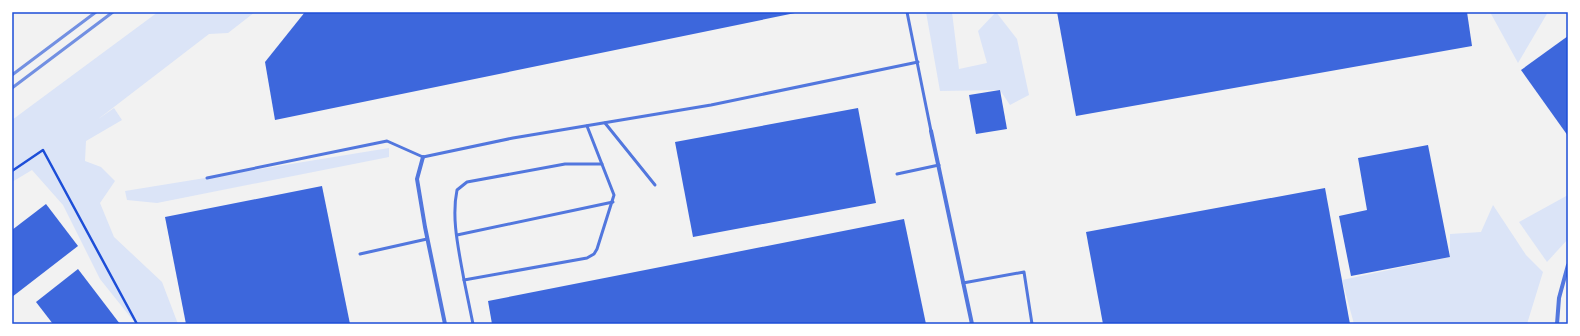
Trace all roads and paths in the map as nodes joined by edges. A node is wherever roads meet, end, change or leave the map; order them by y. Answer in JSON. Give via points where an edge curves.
{"nodes":[{"id":1,"x":907,"y":12,"type":"edge"},
{"id":2,"x":918,"y":62,"type":"junction"},
{"id":3,"x":604,"y":123,"type":"junction"},
{"id":4,"x":587,"y":126,"type":"junction"},
{"id":5,"x":931,"y":130,"type":"joint"},
{"id":6,"x":423,"y":157,"type":"junction"},
{"id":7,"x":602,"y":164,"type":"junction"},
{"id":8,"x":939,"y":165,"type":"junction"},
{"id":9,"x":12,"y":171,"type":"edge"},
{"id":10,"x":898,"y":174,"type":"dead end"},
{"id":11,"x":207,"y":178,"type":"dead end"},
{"id":12,"x":655,"y":185,"type":"dead end"},
{"id":13,"x":613,"y":202,"type":"junction"},
{"id":14,"x":457,"y":236,"type":"junction"},
{"id":15,"x":427,"y":239,"type":"junction"},
{"id":16,"x":360,"y":254,"type":"dead end"},
{"id":17,"x":1568,"y":265,"type":"edge"},
{"id":18,"x":464,"y":280,"type":"junction"},
{"id":19,"x":963,"y":283,"type":"junction"},
{"id":20,"x":137,"y":324,"type":"edge"},
{"id":21,"x":445,"y":324,"type":"edge"},
{"id":22,"x":473,"y":324,"type":"edge"},
{"id":23,"x":972,"y":324,"type":"edge"},
{"id":24,"x":1032,"y":324,"type":"edge"},
{"id":25,"x":1556,"y":324,"type":"edge"}],
"edges":[{"from":1,"to":2,"type":"lane"},
{"from":2,"to":3,"type":"lane","via":[[711,106]]},
{"from":2,"to":5,"type":"lane"},
{"from":3,"to":4,"type":"lane"},
{"from":3,"to":12,"type":"lane"},
{"from":4,"to":6,"type":"lane","via":[[512,138]]},
{"from":4,"to":7,"type":"lane"},
{"from":5,"to":8,"type":"street"},
{"from":6,"to":11,"type":"lane","via":[[388,142]]},
{"from":6,"to":15,"type":"street","via":[[417,179]]},
{"from":7,"to":13,"type":"lane","via":[[612,189]]},
{"from":7,"to":14,"type":"lane","via":[[565,164],[467,182],[457,190],[454,203]]},
{"from":8,"to":10,"type":"lane"},
{"from":8,"to":19,"type":"street"},
{"from":9,"to":20,"type":"path","via":[[43,150]]},
{"from":13,"to":14,"type":"lane"},
{"from":13,"to":18,"type":"lane","via":[[597,249],[587,258]]},
{"from":14,"to":18,"type":"lane"},
{"from":15,"to":16,"type":"lane"},
{"from":15,"to":21,"type":"street"},
{"from":17,"to":25,"type":"street","via":[[1559,298]]},
{"from":18,"to":22,"type":"lane"},
{"from":19,"to":23,"type":"street"},
{"from":19,"to":24,"type":"lane","via":[[1024,272]]}]}
